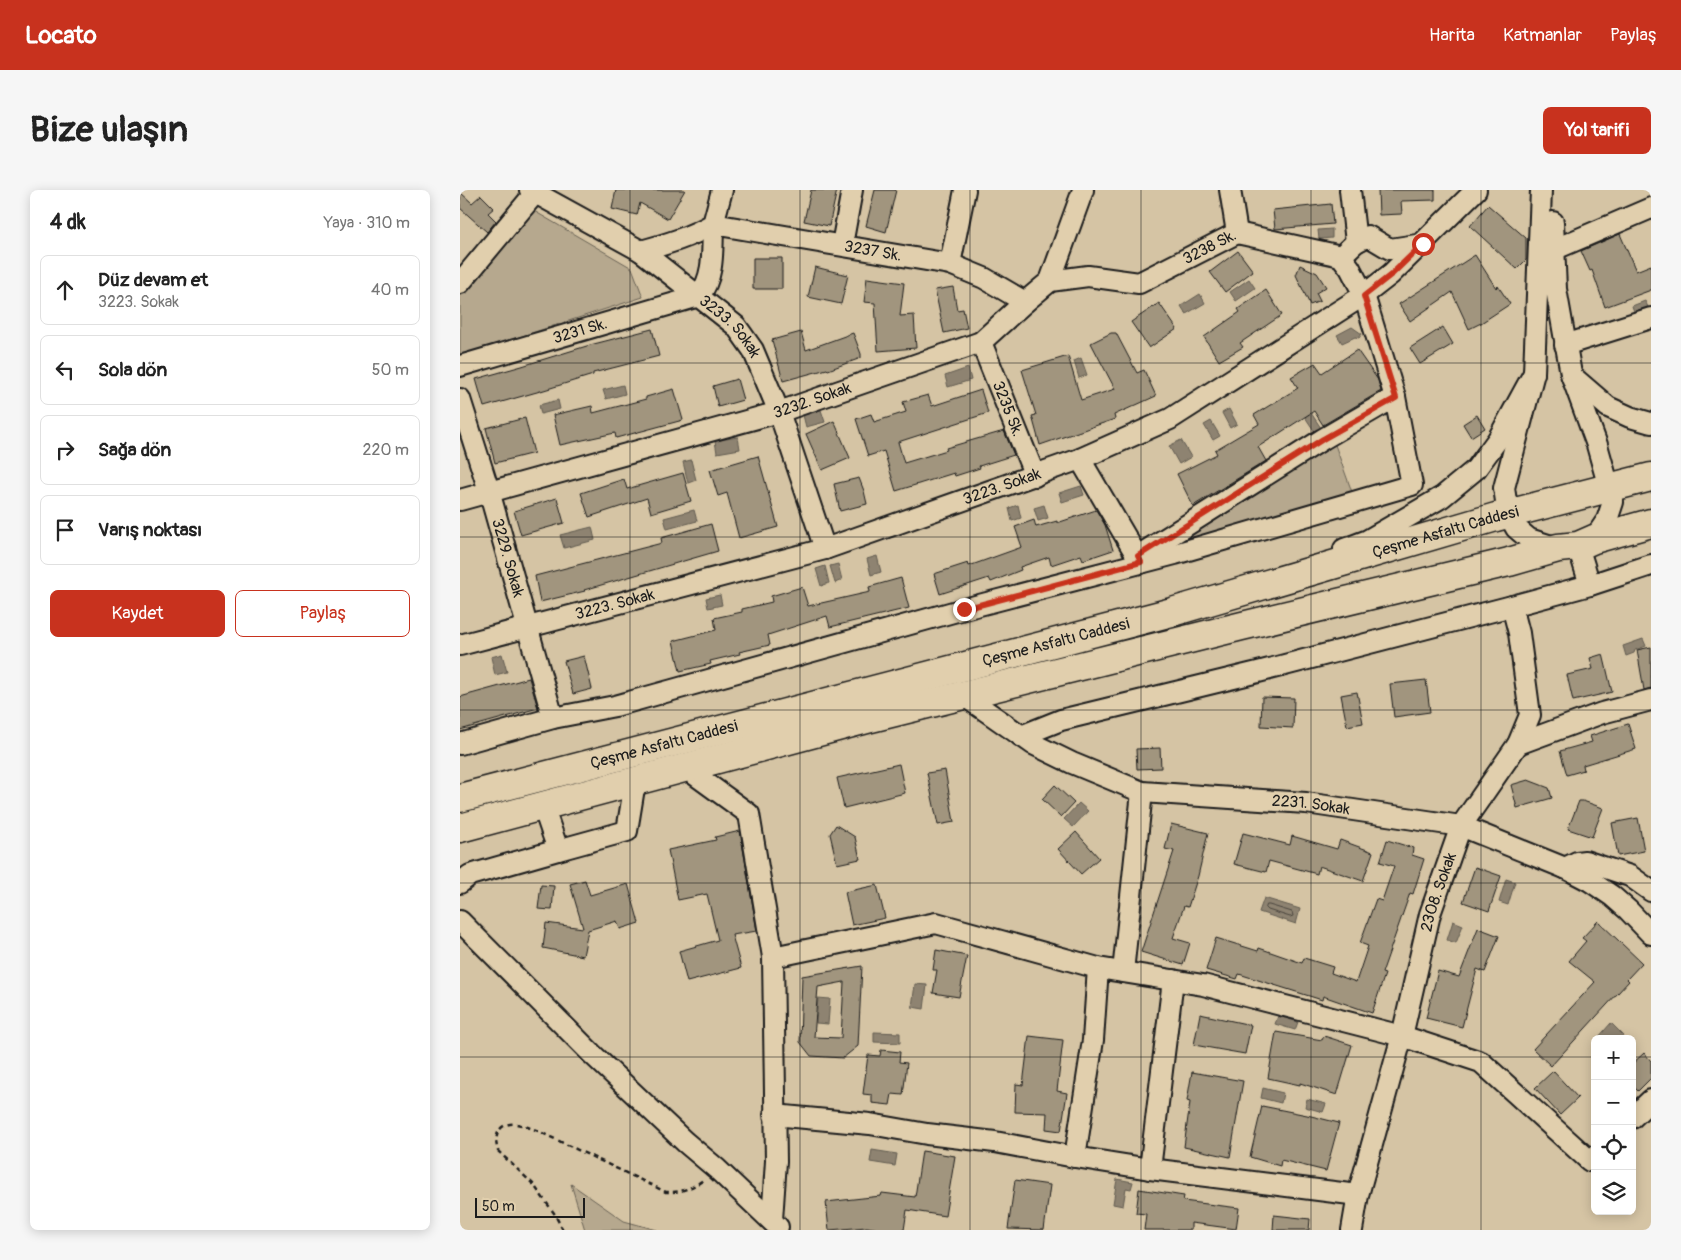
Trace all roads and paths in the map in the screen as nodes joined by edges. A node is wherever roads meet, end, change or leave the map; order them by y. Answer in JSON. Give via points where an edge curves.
{"nodes":[{"id":1,"x":722,"y":190,"type":"edge"},
{"id":2,"x":852,"y":190,"type":"edge"},
{"id":3,"x":965,"y":190,"type":"edge"},
{"id":4,"x":1082,"y":190,"type":"edge"},
{"id":5,"x":1230,"y":190,"type":"edge"},
{"id":6,"x":1350,"y":190,"type":"edge"},
{"id":7,"x":1476,"y":190,"type":"edge"},
{"id":8,"x":1541,"y":190,"type":"edge"},
{"id":9,"x":1552,"y":190,"type":"edge"},
{"id":10,"x":532,"y":192,"type":"edge"},
{"id":11,"x":1651,"y":208,"type":"edge"},
{"id":12,"x":713,"y":224,"type":"junction"},
{"id":13,"x":1237,"y":233,"type":"junction"},
{"id":14,"x":1356,"y":242,"type":"junction"},
{"id":15,"x":1423,"y":244,"type":"junction"},
{"id":16,"x":842,"y":245,"type":"junction"},
{"id":17,"x":1553,"y":250,"type":"junction"},
{"id":18,"x":642,"y":251,"type":"junction"},
{"id":19,"x":1341,"y":256,"type":"junction"},
{"id":20,"x":950,"y":264,"type":"junction"},
{"id":21,"x":1050,"y":281,"type":"junction"},
{"id":22,"x":460,"y":283,"type":"edge"},
{"id":23,"x":699,"y":296,"type":"junction"},
{"id":24,"x":1364,"y":296,"type":"junction"},
{"id":25,"x":1025,"y":302,"type":"junction"},
{"id":26,"x":1651,"y":318,"type":"edge"},
{"id":27,"x":981,"y":342,"type":"junction"},
{"id":28,"x":1566,"y":345,"type":"junction"},
{"id":29,"x":460,"y":366,"type":"edge"},
{"id":30,"x":1534,"y":374,"type":"junction"},
{"id":31,"x":1570,"y":374,"type":"junction"},
{"id":32,"x":1396,"y":398,"type":"junction"},
{"id":33,"x":460,"y":399,"type":"edge"},
{"id":34,"x":779,"y":412,"type":"junction"},
{"id":35,"x":1651,"y":422,"type":"edge"},
{"id":36,"x":1080,"y":459,"type":"junction"},
{"id":37,"x":1035,"y":476,"type":"junction"},
{"id":38,"x":1651,"y":477,"type":"edge"},
{"id":39,"x":1610,"y":487,"type":"junction"},
{"id":40,"x":489,"y":491,"type":"junction"},
{"id":41,"x":460,"y":500,"type":"edge"},
{"id":42,"x":1508,"y":514,"type":"junction"},
{"id":43,"x":1651,"y":523,"type":"edge"},
{"id":44,"x":1577,"y":545,"type":"junction"},
{"id":45,"x":824,"y":549,"type":"junction"},
{"id":46,"x":1139,"y":559,"type":"junction"},
{"id":47,"x":1651,"y":565,"type":"edge"},
{"id":48,"x":1590,"y":584,"type":"junction"},
{"id":49,"x":1512,"y":606,"type":"junction"},
{"id":50,"x":1172,"y":612,"type":"junction"},
{"id":51,"x":527,"y":628,"type":"junction"},
{"id":52,"x":460,"y":645,"type":"edge"},
{"id":53,"x":963,"y":695,"type":"junction"},
{"id":54,"x":1651,"y":700,"type":"edge"},
{"id":55,"x":553,"y":718,"type":"junction"},
{"id":56,"x":1021,"y":736,"type":"junction"},
{"id":57,"x":460,"y":744,"type":"edge"},
{"id":58,"x":1518,"y":744,"type":"junction"},
{"id":59,"x":686,"y":769,"type":"junction"},
{"id":60,"x":634,"y":782,"type":"junction"},
{"id":61,"x":1142,"y":792,"type":"junction"},
{"id":62,"x":460,"y":798,"type":"edge"},
{"id":63,"x":543,"y":806,"type":"junction"},
{"id":64,"x":1461,"y":826,"type":"junction"},
{"id":65,"x":460,"y":828,"type":"edge"},
{"id":66,"x":558,"y":850,"type":"junction"},
{"id":67,"x":1565,"y":868,"type":"junction"},
{"id":68,"x":460,"y":883,"type":"edge"},
{"id":69,"x":1651,"y":891,"type":"edge"},
{"id":70,"x":460,"y":921,"type":"edge"},
{"id":71,"x":1651,"y":934,"type":"edge"},
{"id":72,"x":773,"y":957,"type":"junction"},
{"id":73,"x":1098,"y":968,"type":"junction"},
{"id":74,"x":1123,"y":972,"type":"junction"},
{"id":75,"x":1172,"y":980,"type":"junction"},
{"id":76,"x":1402,"y":1036,"type":"junction"},
{"id":77,"x":1651,"y":1100,"type":"edge"},
{"id":78,"x":1636,"y":1114,"type":"edge"},
{"id":79,"x":774,"y":1115,"type":"junction"},
{"id":80,"x":1075,"y":1157,"type":"junction"},
{"id":81,"x":1591,"y":1160,"type":"edge"},
{"id":82,"x":717,"y":1169,"type":"junction"},
{"id":83,"x":1150,"y":1169,"type":"junction"},
{"id":84,"x":1358,"y":1195,"type":"junction"},
{"id":85,"x":777,"y":1225,"type":"edge"},
{"id":86,"x":563,"y":1230,"type":"edge"},
{"id":87,"x":1352,"y":1230,"type":"edge"}],
"edges":[{"from":1,"to":12,"type":"street"},
{"from":2,"to":16,"type":"street"},
{"from":3,"to":20,"type":"street"},
{"from":4,"to":21,"type":"street"},
{"from":5,"to":13,"type":"street"},
{"from":6,"to":14,"type":"street"},
{"from":7,"to":15,"type":"street","name":"3223. Sokak"},
{"from":8,"to":30,"type":"street"},
{"from":9,"to":17,"type":"street"},
{"from":10,"to":18,"type":"street","name":"3233. Sokak"},
{"from":10,"to":22,"type":"street"},
{"from":11,"to":17,"type":"street"},
{"from":12,"to":16,"type":"street","name":"3237 Sk."},
{"from":12,"to":18,"type":"street","via":[[682,239]]},
{"from":12,"to":23,"type":"street","via":[[710,272]]},
{"from":13,"to":19,"type":"street","name":"3238 Sk."},
{"from":13,"to":21,"type":"street","name":"3238 Sk.","via":[[1139,283],[1088,276]]},
{"from":14,"to":15,"type":"street","via":[[1368,236],[1390,249]]},
{"from":14,"to":19,"type":"street"},
{"from":15,"to":24,"type":"street","name":"3223. Sokak"},
{"from":16,"to":20,"type":"street","name":"3237 Sk."},
{"from":17,"to":28,"type":"street"},
{"from":18,"to":23,"type":"street","name":"3233. Sokak"},
{"from":19,"to":24,"type":"street"},
{"from":20,"to":25,"type":"street","name":"3237 Sk.","via":[[984,278]]},
{"from":21,"to":25,"type":"street","name":"3232. Sokak"},
{"from":23,"to":29,"type":"street","name":"3231 Sk."},
{"from":23,"to":34,"type":"street","name":"3233. Sokak","via":[[725,315],[747,338]]},
{"from":24,"to":32,"type":"street"},
{"from":24,"to":36,"type":"street","name":"3223. Sokak","via":[[1170,419]]},
{"from":25,"to":27,"type":"street","name":"3232. Sokak"},
{"from":26,"to":28,"type":"street"},
{"from":27,"to":34,"type":"street","name":"3232. Sokak"},
{"from":27,"to":37,"type":"street","name":"3235 Sk."},
{"from":28,"to":31,"type":"street"},
{"from":30,"to":42,"type":"street","via":[[1504,488]]},
{"from":30,"to":50,"type":"street","via":[[1498,439],[1476,470],[1442,498],[1368,540]]},
{"from":31,"to":35,"type":"street","via":[[1608,407]]},
{"from":31,"to":39,"type":"street"},
{"from":32,"to":46,"type":"street","via":[[1323,439]]},
{"from":32,"to":46,"type":"street","via":[[1412,486],[1175,554]]},
{"from":33,"to":40,"type":"street","name":"3229. Sokak"},
{"from":34,"to":40,"type":"street","name":"3232. Sokak"},
{"from":34,"to":45,"type":"street","name":"3233. Sokak"},
{"from":36,"to":37,"type":"street","name":"3223. Sokak"},
{"from":36,"to":46,"type":"street"},
{"from":37,"to":45,"type":"street","name":"3223. Sokak"},
{"from":38,"to":39,"type":"highway","name":"Çeşme Asfaltı Caddesi"},
{"from":39,"to":42,"type":"highway","name":"Çeşme Asfaltı Caddesi"},
{"from":39,"to":44,"type":"street","via":[[1613,502],[1607,520]]},
{"from":40,"to":41,"type":"street","name":"3232. Sokak"},
{"from":40,"to":51,"type":"street","name":"3229. Sokak"},
{"from":42,"to":44,"type":"street","via":[[1516,528],[1529,539]]},
{"from":42,"to":50,"type":"highway","name":"Çeşme Asfaltı Caddesi"},
{"from":43,"to":44,"type":"highway","name":"Çeşme Asfaltı Caddesi"},
{"from":44,"to":48,"type":"street"},
{"from":44,"to":53,"type":"highway","name":"Çeşme Asfaltı Caddesi"},
{"from":45,"to":51,"type":"street","name":"3223. Sokak"},
{"from":46,"to":55,"type":"street","via":[[616,706]]},
{"from":47,"to":48,"type":"street"},
{"from":48,"to":49,"type":"street"},
{"from":49,"to":56,"type":"street","via":[[1061,720]]},
{"from":49,"to":58,"type":"street","name":"2308. Sokak","via":[[1520,634],[1530,715]]},
{"from":50,"to":62,"type":"highway","name":"Çeşme Asfaltı Caddesi"},
{"from":51,"to":52,"type":"street","name":"3223. Sokak"},
{"from":51,"to":55,"type":"street","name":"3229. Sokak"},
{"from":53,"to":56,"type":"street","name":"2231. Sokak"},
{"from":53,"to":59,"type":"highway","name":"Çeşme Asfaltı Caddesi"},
{"from":54,"to":58,"type":"street","via":[[1602,713]]},
{"from":55,"to":57,"type":"street"},
{"from":56,"to":61,"type":"street","name":"2231. Sokak","via":[[1072,763]]},
{"from":58,"to":64,"type":"street","name":"2308. Sokak"},
{"from":59,"to":60,"type":"highway","name":"Çeşme Asfaltı Caddesi"},
{"from":59,"to":72,"type":"street","via":[[749,814]]},
{"from":60,"to":63,"type":"highway","name":"Çeşme Asfaltı Caddesi"},
{"from":60,"to":66,"type":"street","via":[[627,831]]},
{"from":61,"to":64,"type":"street","name":"2231. Sokak","via":[[1306,803]]},
{"from":61,"to":74,"type":"street"},
{"from":63,"to":65,"type":"highway","name":"Çeşme Asfaltı Caddesi"},
{"from":63,"to":66,"type":"street"},
{"from":64,"to":67,"type":"street","name":"2231. Sokak"},
{"from":64,"to":76,"type":"street","name":"2308. Sokak","via":[[1430,914]]},
{"from":66,"to":68,"type":"street","via":[[470,875]]},
{"from":67,"to":69,"type":"street","via":[[1585,861],[1630,876]]},
{"from":67,"to":71,"type":"street","name":"2231. Sokak","via":[[1612,896]]},
{"from":70,"to":82,"type":"street","via":[[592,1054]]},
{"from":72,"to":73,"type":"street","via":[[936,924]]},
{"from":72,"to":79,"type":"street"},
{"from":73,"to":74,"type":"street"},
{"from":73,"to":80,"type":"street","via":[[1093,1040]]},
{"from":74,"to":75,"type":"street"},
{"from":75,"to":76,"type":"street","via":[[1203,984]]},
{"from":75,"to":83,"type":"street"},
{"from":76,"to":81,"type":"street","via":[[1481,1062]]},
{"from":76,"to":84,"type":"street","name":"2308. Sokak"},
{"from":77,"to":78,"type":"street"},
{"from":79,"to":80,"type":"street","via":[[870,1124]]},
{"from":79,"to":85,"type":"street"},
{"from":80,"to":83,"type":"street"},
{"from":82,"to":85,"type":"street"},
{"from":82,"to":86,"type":"path","via":[[684,1191],[666,1192],[536,1130],[519,1124],[504,1126],[496,1136],[498,1151],[533,1184]]},
{"from":83,"to":84,"type":"street"},
{"from":84,"to":87,"type":"street","name":"2308. Sokak"}]}
